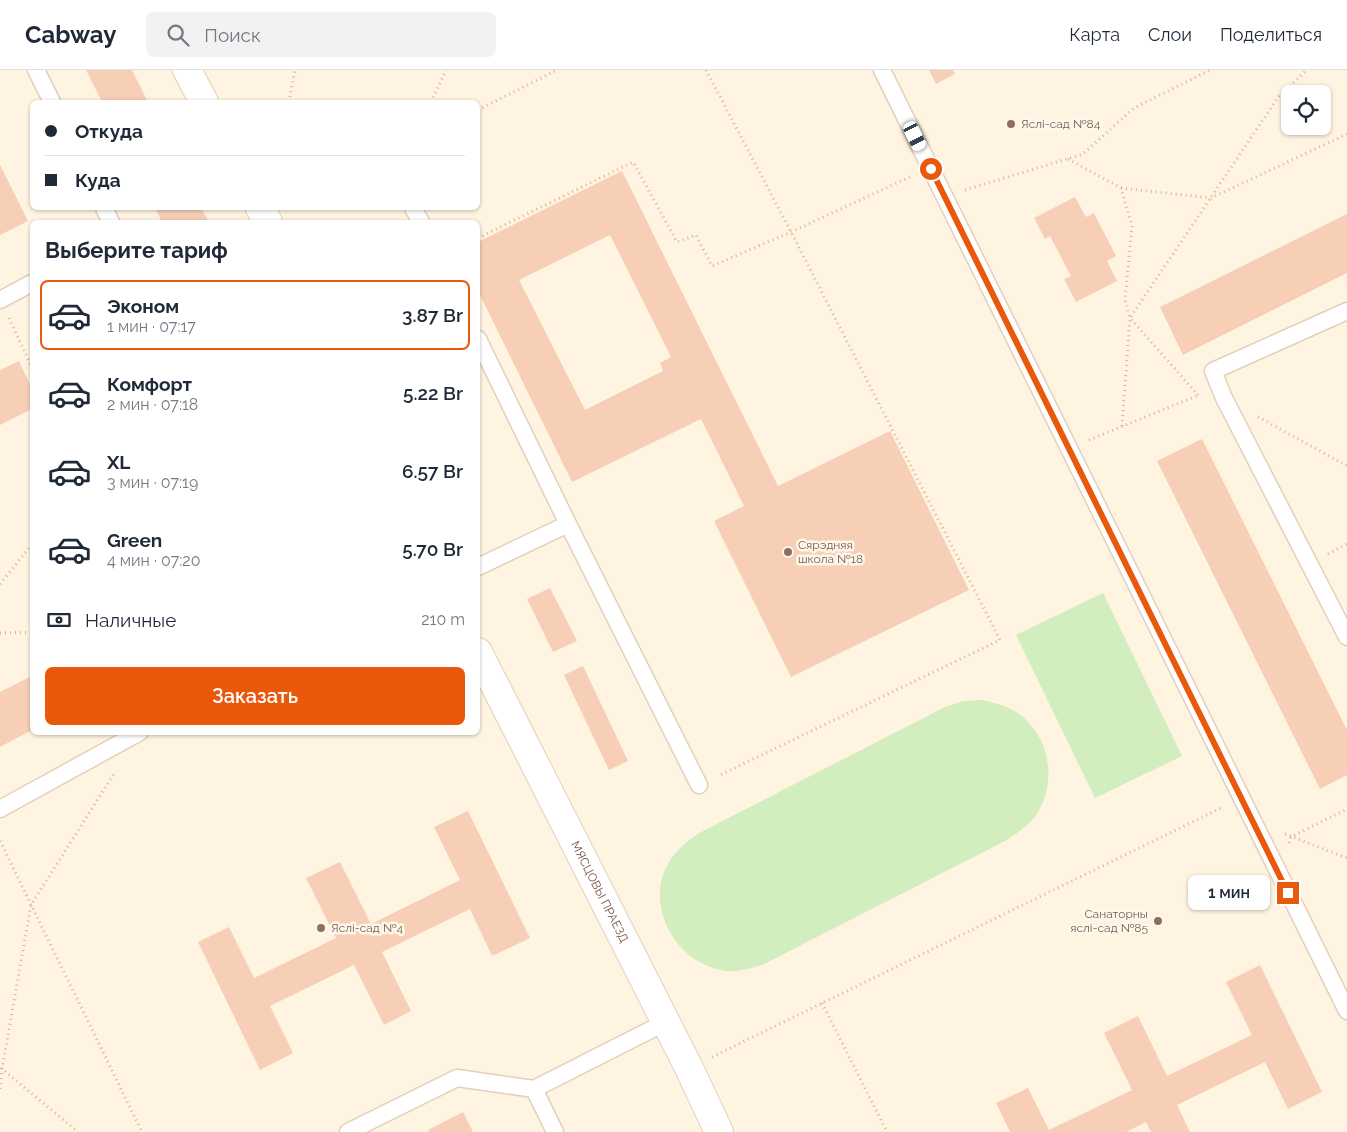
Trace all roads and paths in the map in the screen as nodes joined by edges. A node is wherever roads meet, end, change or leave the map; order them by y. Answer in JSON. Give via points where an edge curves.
{"nodes":[{"id":1,"x":36,"y":70,"type":"edge"},
{"id":2,"x":187,"y":70,"type":"edge"},
{"id":3,"x":295,"y":70,"type":"edge"},
{"id":4,"x":446,"y":70,"type":"edge"},
{"id":5,"x":557,"y":70,"type":"edge"},
{"id":6,"x":706,"y":70,"type":"edge"},
{"id":7,"x":882,"y":70,"type":"edge"},
{"id":8,"x":1210,"y":70,"type":"edge"},
{"id":9,"x":1307,"y":70,"type":"edge"},
{"id":10,"x":51,"y":100,"type":"edge"},
{"id":11,"x":203,"y":100,"type":"edge"},
{"id":12,"x":289,"y":100,"type":"edge"},
{"id":13,"x":433,"y":100,"type":"edge"},
{"id":14,"x":480,"y":109,"type":"edge"},
{"id":15,"x":1347,"y":134,"type":"edge"},
{"id":16,"x":1068,"y":159,"type":"junction"},
{"id":17,"x":931,"y":169,"type":"junction"},
{"id":18,"x":1121,"y":188,"type":"junction"},
{"id":19,"x":945,"y":196,"type":"junction"},
{"id":20,"x":1211,"y":198,"type":"junction"},
{"id":21,"x":792,"y":232,"type":"junction"},
{"id":22,"x":480,"y":237,"type":"edge"},
{"id":23,"x":30,"y":284,"type":"edge"},
{"id":24,"x":0,"y":300,"type":"edge"},
{"id":25,"x":1347,"y":311,"type":"edge"},
{"id":26,"x":1130,"y":318,"type":"junction"},
{"id":27,"x":480,"y":343,"type":"edge"},
{"id":28,"x":30,"y":364,"type":"edge"},
{"id":29,"x":1222,"y":392,"type":"junction"},
{"id":30,"x":1198,"y":395,"type":"junction"},
{"id":31,"x":1122,"y":426,"type":"junction"},
{"id":32,"x":1069,"y":448,"type":"junction"},
{"id":33,"x":1347,"y":466,"type":"edge"},
{"id":34,"x":568,"y":524,"type":"junction"},
{"id":35,"x":30,"y":546,"type":"edge"},
{"id":36,"x":480,"y":566,"type":"edge"},
{"id":37,"x":0,"y":584,"type":"edge"},
{"id":38,"x":30,"y":632,"type":"edge"},
{"id":39,"x":0,"y":633,"type":"edge"},
{"id":40,"x":1347,"y":637,"type":"edge"},
{"id":41,"x":480,"y":656,"type":"edge"},
{"id":42,"x":135,"y":735,"type":"edge"},
{"id":43,"x":138,"y":735,"type":"edge"},
{"id":44,"x":699,"y":785,"type":"joint"},
{"id":45,"x":1241,"y":798,"type":"junction"},
{"id":46,"x":0,"y":809,"type":"edge"},
{"id":47,"x":1347,"y":809,"type":"edge"},
{"id":48,"x":1253,"y":822,"type":"junction"},
{"id":49,"x":1291,"y":836,"type":"junction"},
{"id":50,"x":0,"y":841,"type":"edge"},
{"id":51,"x":1347,"y":858,"type":"edge"},
{"id":52,"x":1281,"y":878,"type":"junction"},
{"id":53,"x":32,"y":905,"type":"junction"},
{"id":54,"x":822,"y":1003,"type":"junction"},
{"id":55,"x":1347,"y":1011,"type":"edge"},
{"id":56,"x":666,"y":1022,"type":"junction"},
{"id":57,"x":1,"y":1068,"type":"edge"},
{"id":58,"x":689,"y":1068,"type":"junction"},
{"id":59,"x":0,"y":1089,"type":"edge"},
{"id":60,"x":534,"y":1090,"type":"junction"},
{"id":61,"x":368,"y":1127,"type":"edge"},
{"id":62,"x":78,"y":1132,"type":"edge"},
{"id":63,"x":142,"y":1132,"type":"edge"},
{"id":64,"x":348,"y":1132,"type":"edge"},
{"id":65,"x":555,"y":1132,"type":"edge"},
{"id":66,"x":718,"y":1132,"type":"edge"},
{"id":67,"x":887,"y":1132,"type":"edge"}],
"edges":[{"from":1,"to":10,"type":"lane"},
{"from":2,"to":11,"type":"street"},
{"from":3,"to":12,"type":"path"},
{"from":4,"to":13,"type":"path"},
{"from":5,"to":14,"type":"path"},
{"from":6,"to":21,"type":"path"},
{"from":7,"to":17,"type":"lane"},
{"from":8,"to":16,"type":"path","via":[[1134,108],[1083,154]]},
{"from":9,"to":20,"type":"path","via":[[1279,96]]},
{"from":15,"to":20,"type":"path"},
{"from":16,"to":18,"type":"path"},
{"from":16,"to":19,"type":"path"},
{"from":17,"to":19,"type":"lane"},
{"from":17,"to":21,"type":"path"},
{"from":18,"to":20,"type":"path"},
{"from":18,"to":26,"type":"path","via":[[1132,226],[1125,300]]},
{"from":19,"to":32,"type":"lane"},
{"from":20,"to":26,"type":"path"},
{"from":21,"to":22,"type":"path","via":[[712,266],[696,235],[677,242],[633,162]]},
{"from":21,"to":44,"type":"path","via":[[1000,640]]},
{"from":23,"to":24,"type":"lane"},
{"from":24,"to":28,"type":"path"},
{"from":25,"to":29,"type":"lane","via":[[1213,371]]},
{"from":26,"to":30,"type":"path"},
{"from":26,"to":31,"type":"path"},
{"from":27,"to":34,"type":"lane"},
{"from":29,"to":30,"type":"path"},
{"from":29,"to":33,"type":"path"},
{"from":29,"to":40,"type":"lane"},
{"from":30,"to":31,"type":"path"},
{"from":31,"to":32,"type":"path"},
{"from":32,"to":45,"type":"lane"},
{"from":34,"to":36,"type":"lane"},
{"from":34,"to":44,"type":"lane"},
{"from":35,"to":37,"type":"path"},
{"from":38,"to":39,"type":"path"},
{"from":41,"to":56,"type":"street","name":"МЯСЦОВЫ ПРАЕЗД"},
{"from":42,"to":46,"type":"lane"},
{"from":43,"to":53,"type":"path"},
{"from":45,"to":48,"type":"lane"},
{"from":45,"to":54,"type":"path"},
{"from":47,"to":49,"type":"path"},
{"from":48,"to":49,"type":"path"},
{"from":48,"to":52,"type":"lane"},
{"from":49,"to":51,"type":"path"},
{"from":49,"to":52,"type":"path"},
{"from":50,"to":53,"type":"path"},
{"from":52,"to":55,"type":"lane"},
{"from":53,"to":57,"type":"path"},
{"from":53,"to":63,"type":"path"},
{"from":54,"to":58,"type":"path"},
{"from":54,"to":67,"type":"path"},
{"from":56,"to":58,"type":"street","name":"МЯСЦОВЫ ПРАЕЗД"},
{"from":56,"to":60,"type":"lane"},
{"from":57,"to":59,"type":"path"},
{"from":57,"to":62,"type":"path"},
{"from":58,"to":66,"type":"street","name":"МЯСЦОВЫ ПРАЕЗД"},
{"from":60,"to":61,"type":"lane","via":[[457,1078]]},
{"from":60,"to":65,"type":"lane"},
{"from":61,"to":64,"type":"lane"}]}
